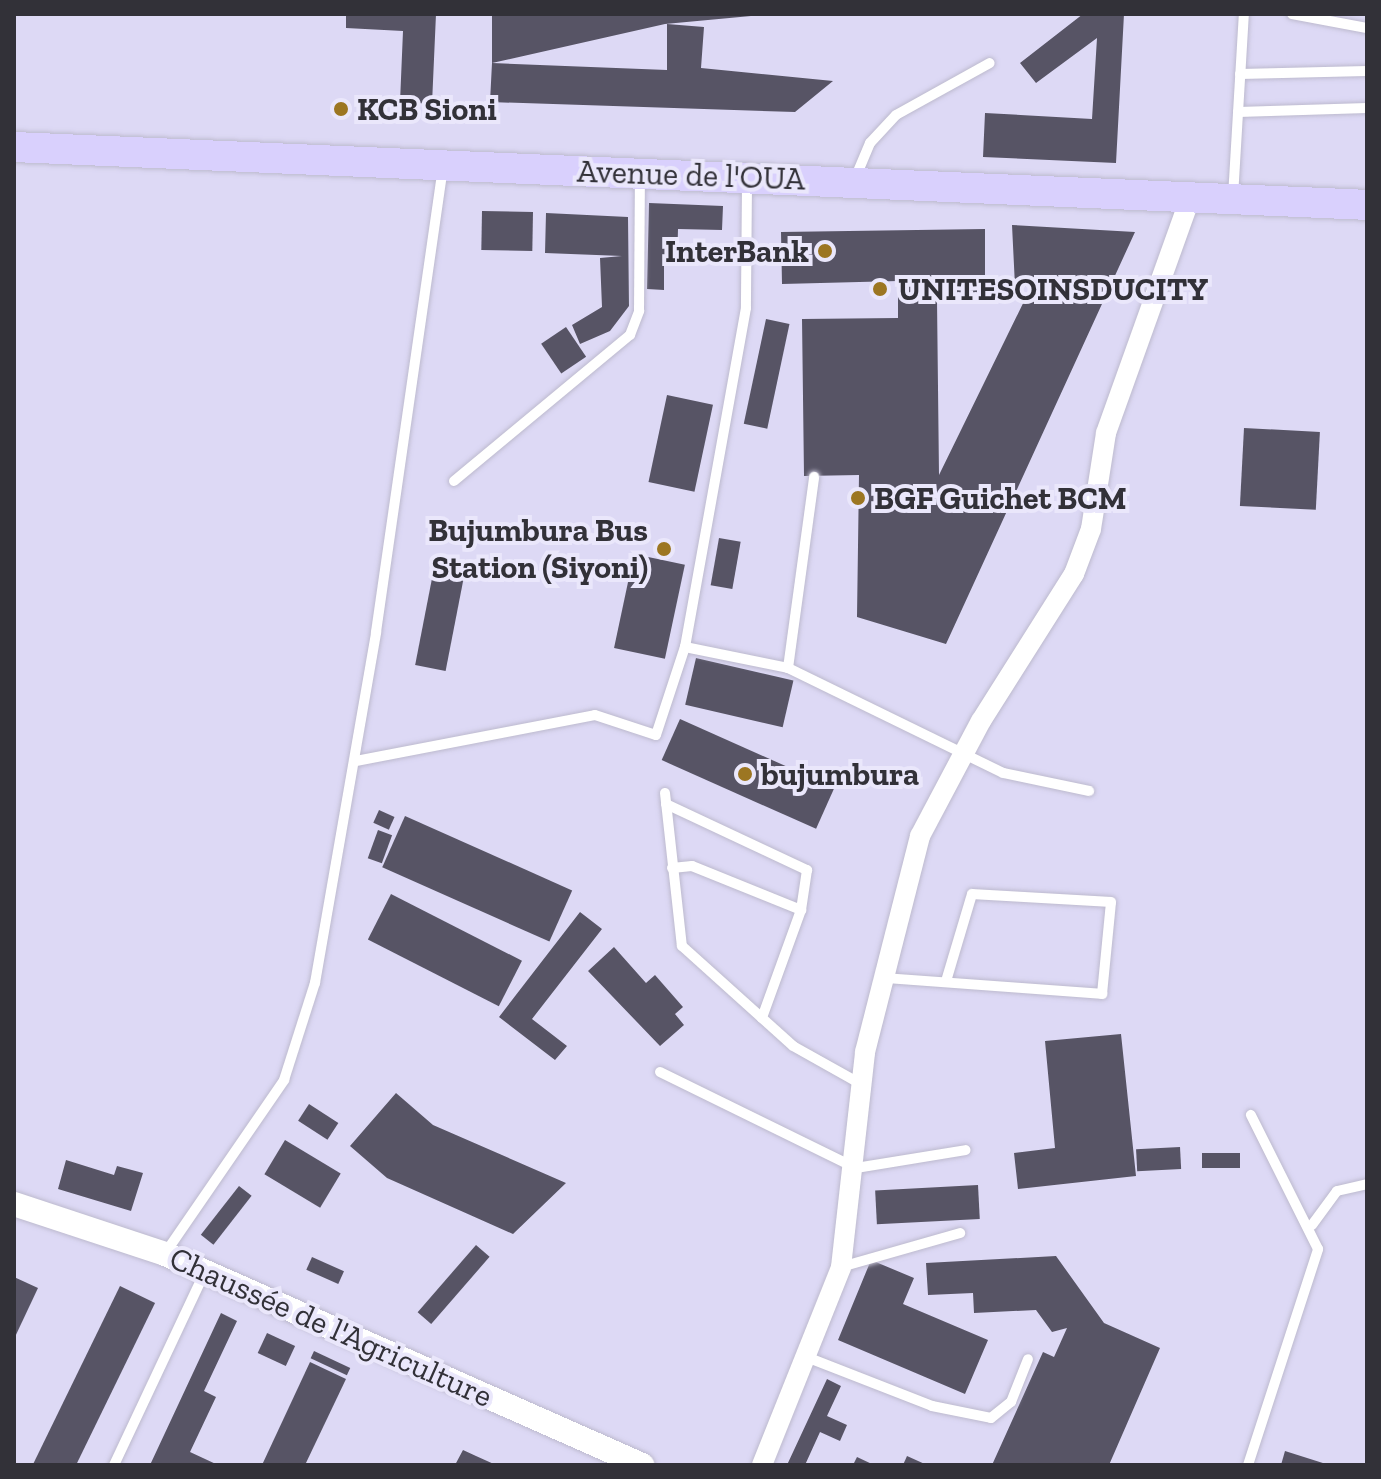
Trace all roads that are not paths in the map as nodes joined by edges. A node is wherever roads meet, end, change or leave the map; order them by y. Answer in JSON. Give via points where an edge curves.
{"nodes":[{"id":1,"x":1244,"y":14,"type":"edge"},
{"id":2,"x":1292,"y":14,"type":"edge"},
{"id":3,"x":1367,"y":28,"type":"edge"},
{"id":4,"x":990,"y":63,"type":"dead end"},
{"id":5,"x":1367,"y":71,"type":"edge"},
{"id":6,"x":1240,"y":74,"type":"junction"},
{"id":7,"x":1367,"y":108,"type":"edge"},
{"id":8,"x":1238,"y":112,"type":"junction"},
{"id":9,"x":14,"y":147,"type":"edge"},
{"id":10,"x":443,"y":165,"type":"junction"},
{"id":11,"x":641,"y":173,"type":"junction"},
{"id":12,"x":747,"y":177,"type":"junction"},
{"id":13,"x":854,"y":181,"type":"junction"},
{"id":14,"x":1191,"y":196,"type":"junction"},
{"id":15,"x":1233,"y":199,"type":"junction"},
{"id":16,"x":1367,"y":205,"type":"edge"},
{"id":17,"x":814,"y":477,"type":"dead end"},
{"id":18,"x":454,"y":481,"type":"dead end"},
{"id":19,"x":685,"y":647,"type":"junction"},
{"id":20,"x":788,"y":668,"type":"junction"},
{"id":21,"x":965,"y":752,"type":"junction"},
{"id":22,"x":356,"y":761,"type":"junction"},
{"id":23,"x":1089,"y":791,"type":"dead end"},
{"id":24,"x":672,"y":868,"type":"junction"},
{"id":25,"x":801,"y":910,"type":"junction"},
{"id":26,"x":885,"y":978,"type":"junction"},
{"id":27,"x":946,"y":981,"type":"junction"},
{"id":28,"x":762,"y":1018,"type":"junction"},
{"id":29,"x":660,"y":1072,"type":"dead end"},
{"id":30,"x":861,"y":1084,"type":"junction"},
{"id":31,"x":1251,"y":1115,"type":"dead end"},
{"id":32,"x":966,"y":1150,"type":"dead end"},
{"id":33,"x":856,"y":1168,"type":"junction"},
{"id":34,"x":1367,"y":1184,"type":"edge"},
{"id":35,"x":14,"y":1204,"type":"edge"},
{"id":36,"x":1312,"y":1225,"type":"junction"},
{"id":37,"x":960,"y":1233,"type":"dead end"},
{"id":38,"x":165,"y":1254,"type":"junction"},
{"id":39,"x":841,"y":1267,"type":"junction"},
{"id":40,"x":205,"y":1272,"type":"junction"},
{"id":41,"x":809,"y":1358,"type":"junction"},
{"id":42,"x":1028,"y":1359,"type":"dead end"},
{"id":43,"x":114,"y":1465,"type":"edge"},
{"id":44,"x":642,"y":1465,"type":"edge"},
{"id":45,"x":762,"y":1465,"type":"edge"},
{"id":46,"x":1248,"y":1465,"type":"edge"}],
"edges":[{"from":1,"to":6,"type":"lane"},
{"from":2,"to":3,"type":"lane"},
{"from":4,"to":13,"type":"lane","via":[[896,115],[870,143]]},
{"from":5,"to":6,"type":"lane"},
{"from":6,"to":8,"type":"lane"},
{"from":7,"to":8,"type":"lane"},
{"from":8,"to":15,"type":"lane"},
{"from":9,"to":10,"type":"main road","name":"Avenue de l'OUA"},
{"from":10,"to":11,"type":"main road","name":"Avenue de l'OUA"},
{"from":10,"to":22,"type":"lane"},
{"from":11,"to":12,"type":"main road","name":"Avenue de l'OUA"},
{"from":11,"to":18,"type":"lane","via":[[639,311],[630,335]]},
{"from":12,"to":13,"type":"main road","name":"Avenue de l'OUA"},
{"from":12,"to":19,"type":"lane","via":[[746,308]]},
{"from":13,"to":14,"type":"main road","name":"Avenue de l'OUA"},
{"from":14,"to":15,"type":"main road","name":"Avenue de l'OUA"},
{"from":14,"to":21,"type":"street","via":[[1106,433],[1091,529],[1074,574]]},
{"from":15,"to":16,"type":"main road","name":"Avenue de l'OUA"},
{"from":17,"to":20,"type":"lane"},
{"from":19,"to":20,"type":"lane"},
{"from":19,"to":22,"type":"lane","via":[[656,735],[595,715]]},
{"from":20,"to":21,"type":"lane"},
{"from":21,"to":23,"type":"lane","via":[[1003,773]]},
{"from":21,"to":26,"type":"street","via":[[920,836]]},
{"from":22,"to":38,"type":"lane","via":[[300,1038],[255,1126]]},
{"from":24,"to":25,"type":"lane","via":[[692,866]]},
{"from":24,"to":25,"type":"lane","via":[[665,799],[801,864],[809,876]]},
{"from":24,"to":28,"type":"lane","via":[[682,946]]},
{"from":25,"to":28,"type":"lane"},
{"from":26,"to":27,"type":"lane"},
{"from":26,"to":30,"type":"street"},
{"from":27,"to":27,"type":"lane","via":[[1102,994],[1111,902],[972,894]]},
{"from":28,"to":30,"type":"lane","via":[[793,1046]]},
{"from":29,"to":33,"type":"lane"},
{"from":30,"to":33,"type":"street"},
{"from":31,"to":36,"type":"lane"},
{"from":32,"to":33,"type":"lane"},
{"from":33,"to":39,"type":"street"},
{"from":34,"to":36,"type":"lane","via":[[1337,1191]]},
{"from":35,"to":38,"type":"street","name":"Chaussée de l'Agriculture"},
{"from":36,"to":46,"type":"lane","via":[[1315,1271]]},
{"from":37,"to":39,"type":"lane"},
{"from":38,"to":40,"type":"street","name":"Chaussée de l'Agriculture"},
{"from":39,"to":41,"type":"street"},
{"from":40,"to":43,"type":"lane"},
{"from":40,"to":44,"type":"street","name":"Chaussée de l'Agriculture"},
{"from":41,"to":42,"type":"lane","via":[[932,1406],[991,1418],[1011,1402]]},
{"from":41,"to":45,"type":"street"}]}
